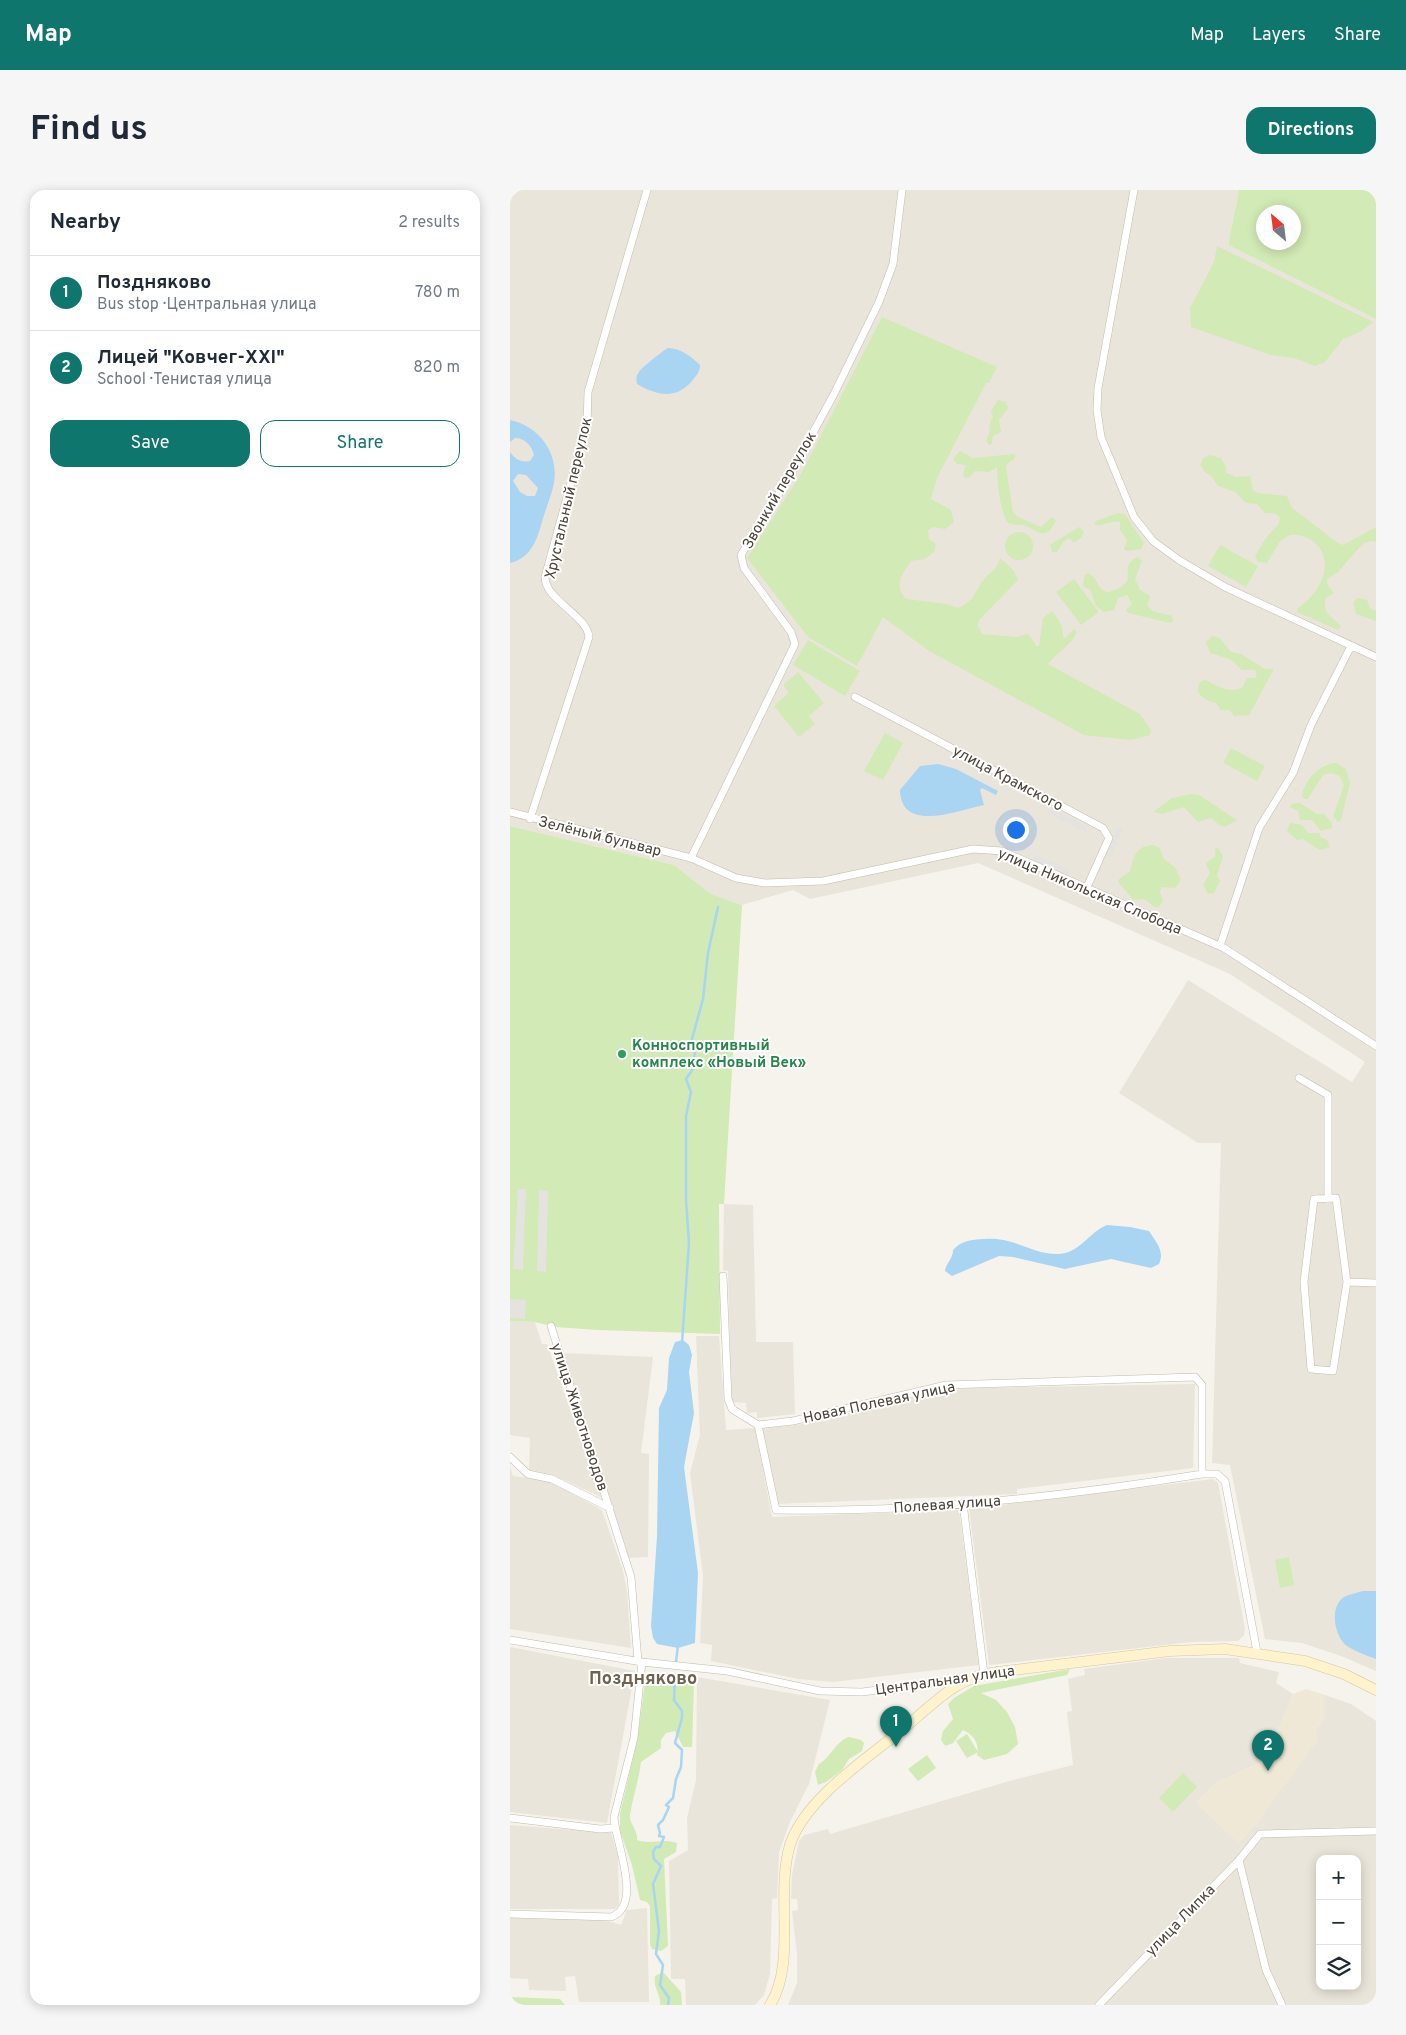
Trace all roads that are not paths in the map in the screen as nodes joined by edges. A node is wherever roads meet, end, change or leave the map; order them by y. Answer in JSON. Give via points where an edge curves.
{"nodes":[{"id":1,"x":647,"y":190,"type":"edge"},
{"id":2,"x":902,"y":190,"type":"edge"},
{"id":3,"x":1134,"y":190,"type":"edge"},
{"id":4,"x":1351,"y":646,"type":"junction"},
{"id":5,"x":1376,"y":657,"type":"edge"},
{"id":6,"x":855,"y":697,"type":"dead end"},
{"id":7,"x":510,"y":812,"type":"edge"},
{"id":8,"x":530,"y":819,"type":"junction"},
{"id":9,"x":691,"y":858,"type":"junction"},
{"id":10,"x":1087,"y":887,"type":"junction"},
{"id":11,"x":1220,"y":946,"type":"junction"},
{"id":12,"x":1376,"y":1046,"type":"edge"},
{"id":13,"x":1299,"y":1078,"type":"dead end"},
{"id":14,"x":1328,"y":1199,"type":"junction"},
{"id":15,"x":723,"y":1276,"type":"dead end"},
{"id":16,"x":1347,"y":1282,"type":"junction"},
{"id":17,"x":1376,"y":1282,"type":"edge"},
{"id":18,"x":551,"y":1326,"type":"dead end"},
{"id":19,"x":758,"y":1425,"type":"junction"},
{"id":20,"x":510,"y":1457,"type":"edge"},
{"id":21,"x":1202,"y":1474,"type":"junction"},
{"id":22,"x":963,"y":1503,"type":"junction"},
{"id":23,"x":610,"y":1508,"type":"junction"},
{"id":24,"x":510,"y":1640,"type":"edge"},
{"id":25,"x":1257,"y":1652,"type":"junction"},
{"id":26,"x":640,"y":1661,"type":"junction"},
{"id":27,"x":984,"y":1674,"type":"junction"},
{"id":28,"x":971,"y":1678,"type":"junction"},
{"id":29,"x":1376,"y":1690,"type":"edge"},
{"id":30,"x":510,"y":1818,"type":"edge"},
{"id":31,"x":614,"y":1828,"type":"junction"},
{"id":32,"x":1376,"y":1831,"type":"edge"},
{"id":33,"x":1239,"y":1860,"type":"junction"},
{"id":34,"x":510,"y":1914,"type":"edge"},
{"id":35,"x":770,"y":2005,"type":"edge"},
{"id":36,"x":1099,"y":2005,"type":"edge"},
{"id":37,"x":1282,"y":2005,"type":"edge"}],
"edges":[{"from":1,"to":8,"type":"street","name":"Хрустальный переулок","via":[[588,392],[587,425],[546,577],[548,588],[586,628],[589,637]]},
{"from":2,"to":9,"type":"street","name":"Звонкий переулок","via":[[893,264],[879,302],[834,394],[742,555],[744,568],[791,632],[795,644]]},
{"from":3,"to":4,"type":"street","via":[[1097,400],[1101,437],[1127,503],[1147,534],[1162,549],[1187,565],[1225,587]]},
{"from":4,"to":5,"type":"street"},
{"from":4,"to":11,"type":"street","via":[[1312,721],[1293,773],[1261,824]]},
{"from":6,"to":10,"type":"street","name":"улица Крамского","via":[[1103,828],[1109,838]]},
{"from":7,"to":8,"type":"street","name":"Зелёный бульвар"},
{"from":8,"to":9,"type":"street","name":"Зелёный бульвар"},
{"from":9,"to":10,"type":"street","name":"улица Никольская Слобода","via":[[742,880],[798,884],[973,849],[991,849]]},
{"from":10,"to":11,"type":"street","name":"улица Никольская Слобода"},
{"from":11,"to":12,"type":"street","name":"улица Никольская Слобода"},
{"from":13,"to":14,"type":"street","via":[[1328,1095]]},
{"from":14,"to":16,"type":"street","via":[[1336,1198]]},
{"from":14,"to":16,"type":"street","via":[[1314,1199],[1304,1282],[1311,1369],[1333,1371]]},
{"from":15,"to":19,"type":"street","via":[[728,1399],[732,1408]]},
{"from":16,"to":17,"type":"street"},
{"from":18,"to":23,"type":"street","name":"улица Животноводов"},
{"from":19,"to":21,"type":"street","name":"Новая Полевая улица","via":[[793,1421],[946,1385],[1195,1377],[1202,1385]]},
{"from":19,"to":22,"type":"street","name":"Полевая улица","via":[[776,1510],[831,1511]]},
{"from":20,"to":23,"type":"street","name":"улица Животноводов","via":[[528,1474],[552,1479]]},
{"from":21,"to":22,"type":"street","name":"Полевая улица"},
{"from":21,"to":25,"type":"street","via":[[1217,1474],[1225,1481]]},
{"from":22,"to":27,"type":"street"},
{"from":23,"to":26,"type":"street","name":"улица Животноводов","via":[[632,1577]]},
{"from":24,"to":26,"type":"street","name":"Центральная улица"},
{"from":25,"to":27,"type":"street","name":"Центральная улица","via":[[1180,1650]]},
{"from":25,"to":29,"type":"street","name":"Центральная улица","via":[[1320,1666]]},
{"from":26,"to":28,"type":"street","name":"Центральная улица","via":[[705,1667],[790,1686],[840,1692]]},
{"from":26,"to":31,"type":"street","name":"улица Животноводов","via":[[634,1738]]},
{"from":27,"to":28,"type":"street","name":"Центральная улица"},
{"from":28,"to":35,"type":"street","via":[[942,1696],[859,1764],[825,1794],[795,1833],[787,1859],[781,1978]]},
{"from":30,"to":31,"type":"street"},
{"from":31,"to":34,"type":"street","via":[[626,1881],[623,1910],[611,1917]]},
{"from":32,"to":33,"type":"street","name":"улица Липка","via":[[1260,1834]]},
{"from":33,"to":36,"type":"street","name":"улица Липка"},
{"from":33,"to":37,"type":"street","via":[[1266,1970]]}]}
